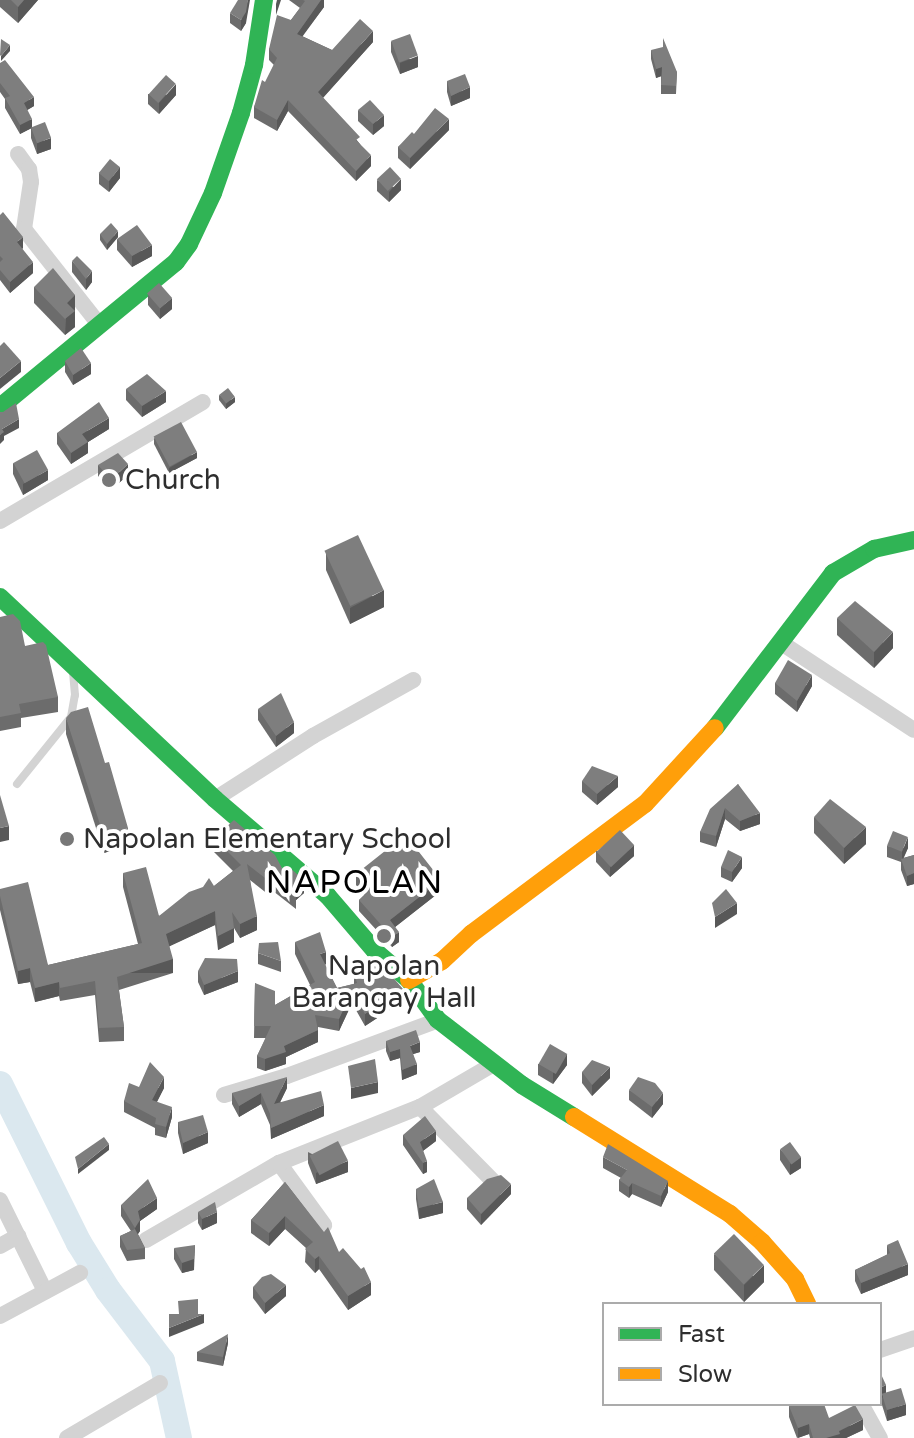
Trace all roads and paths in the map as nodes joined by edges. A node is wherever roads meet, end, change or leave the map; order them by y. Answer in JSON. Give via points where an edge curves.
{"nodes":[{"id":1,"x":264,"y":0,"type":"edge"},
{"id":2,"x":18,"y":154,"type":"dead end"},
{"id":3,"x":98,"y":323,"type":"junction"},
{"id":4,"x":203,"y":402,"type":"dead end"},
{"id":5,"x":0,"y":407,"type":"edge"},
{"id":6,"x":0,"y":521,"type":"edge"},
{"id":7,"x":914,"y":540,"type":"edge"},
{"id":8,"x":0,"y":597,"type":"edge"},
{"id":9,"x":780,"y":642,"type":"junction"},
{"id":10,"x":73,"y":664,"type":"junction"},
{"id":11,"x":413,"y":680,"type":"dead end"},
{"id":12,"x":914,"y":730,"type":"edge"},
{"id":13,"x":17,"y":784,"type":"dead end"},
{"id":14,"x":215,"y":799,"type":"junction"},
{"id":15,"x":409,"y":980,"type":"junction"},
{"id":16,"x":438,"y":1020,"type":"junction"},
{"id":17,"x":492,"y":1065,"type":"junction"},
{"id":18,"x":224,"y":1095,"type":"dead end"},
{"id":19,"x":420,"y":1107,"type":"junction"},
{"id":20,"x":279,"y":1163,"type":"junction"},
{"id":21,"x":492,"y":1180,"type":"edge"},
{"id":22,"x":0,"y":1200,"type":"edge"},
{"id":23,"x":324,"y":1225,"type":"dead end"},
{"id":24,"x":18,"y":1236,"type":"junction"},
{"id":25,"x":146,"y":1240,"type":"dead end"},
{"id":26,"x":0,"y":1246,"type":"edge"},
{"id":27,"x":80,"y":1273,"type":"dead end"},
{"id":28,"x":45,"y":1291,"type":"junction"},
{"id":29,"x":806,"y":1302,"type":"edge"},
{"id":30,"x":0,"y":1316,"type":"edge"},
{"id":31,"x":914,"y":1338,"type":"edge"},
{"id":32,"x":882,"y":1349,"type":"edge"},
{"id":33,"x":160,"y":1383,"type":"dead end"},
{"id":34,"x":862,"y":1406,"type":"edge"},
{"id":35,"x":67,"y":1438,"type":"edge"},
{"id":36,"x":880,"y":1438,"type":"edge"}],
"edges":[{"from":1,"to":3,"type":"street","via":[[241,113],[189,244],[176,262]]},
{"from":2,"to":3,"type":"street","via":[[31,182],[24,229]]},
{"from":3,"to":5,"type":"street"},
{"from":4,"to":6,"type":"street"},
{"from":7,"to":9,"type":"street","via":[[874,549],[833,573]]},
{"from":8,"to":10,"type":"street"},
{"from":9,"to":12,"type":"street"},
{"from":9,"to":15,"type":"street","via":[[722,721],[645,804],[442,961]]},
{"from":10,"to":13,"type":"lane","via":[[71,717]]},
{"from":10,"to":14,"type":"street"},
{"from":11,"to":14,"type":"street"},
{"from":14,"to":15,"type":"street","via":[[327,895],[375,951]]},
{"from":15,"to":16,"type":"street"},
{"from":16,"to":17,"type":"street"},
{"from":16,"to":18,"type":"street"},
{"from":17,"to":19,"type":"street"},
{"from":17,"to":29,"type":"street","via":[[730,1214],[795,1279]]},
{"from":19,"to":20,"type":"street"},
{"from":19,"to":21,"type":"street"},
{"from":20,"to":23,"type":"street"},
{"from":20,"to":25,"type":"street"},
{"from":22,"to":24,"type":"street"},
{"from":24,"to":26,"type":"street"},
{"from":24,"to":28,"type":"street"},
{"from":27,"to":28,"type":"street"},
{"from":28,"to":30,"type":"street"},
{"from":31,"to":32,"type":"street"},
{"from":33,"to":35,"type":"street"},
{"from":34,"to":36,"type":"street"}]}
